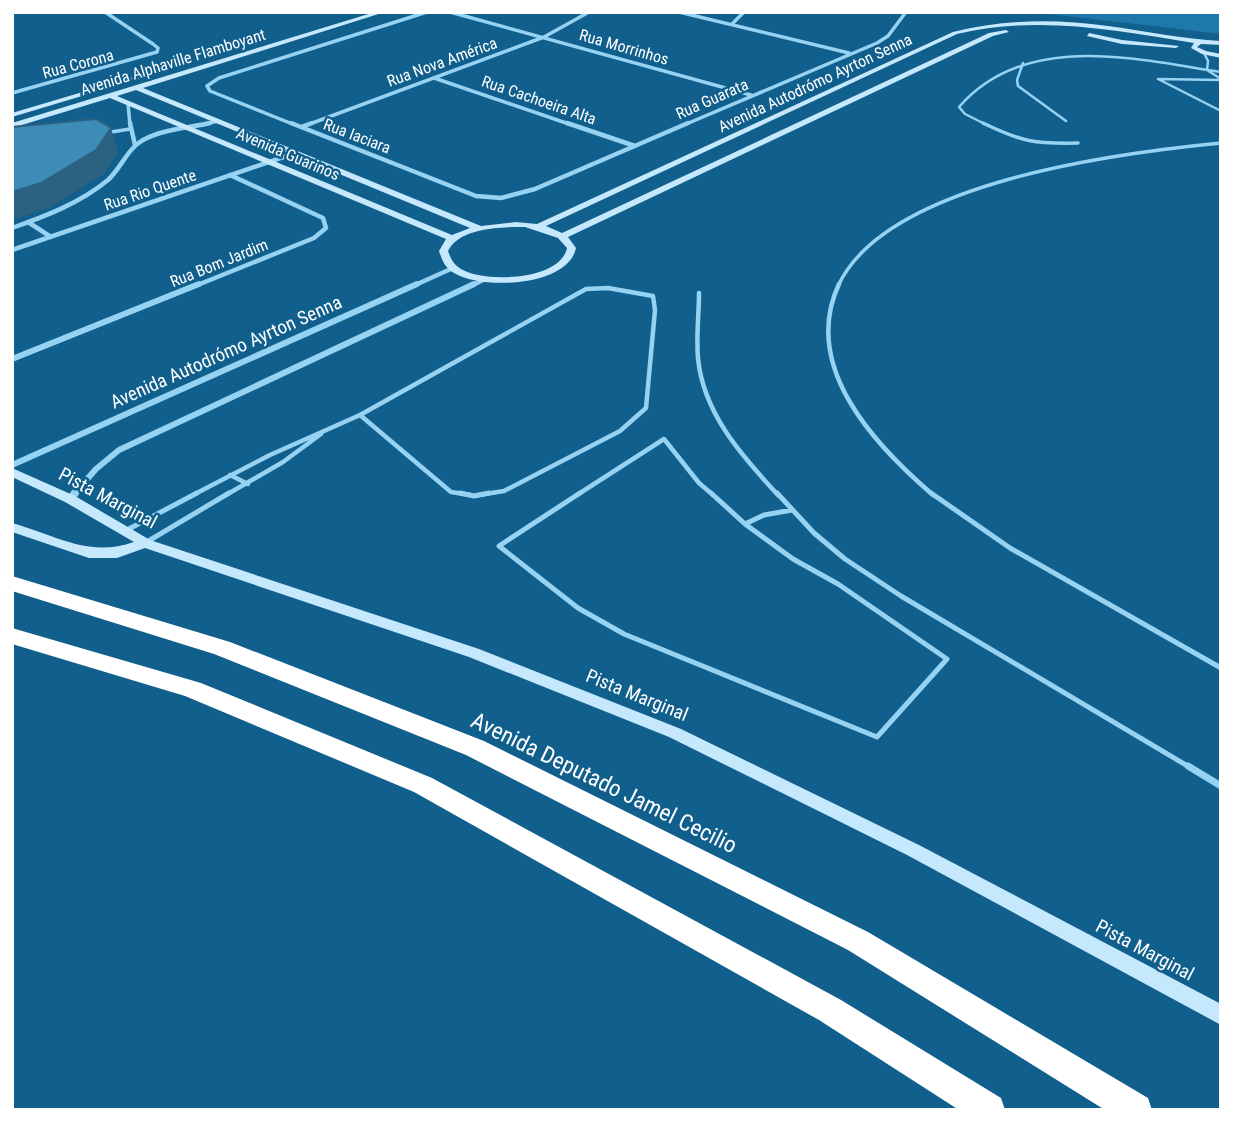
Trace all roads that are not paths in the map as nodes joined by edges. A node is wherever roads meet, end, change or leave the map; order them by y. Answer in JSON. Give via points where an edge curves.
{"nodes":[{"id":1,"x":105,"y":12,"type":"edge"},
{"id":2,"x":355,"y":12,"type":"edge"},
{"id":3,"x":382,"y":12,"type":"edge"},
{"id":4,"x":427,"y":12,"type":"edge"},
{"id":5,"x":450,"y":12,"type":"edge"},
{"id":6,"x":589,"y":12,"type":"edge"},
{"id":7,"x":679,"y":12,"type":"edge"},
{"id":8,"x":744,"y":12,"type":"edge"},
{"id":9,"x":906,"y":12,"type":"edge"},
{"id":10,"x":732,"y":24,"type":"junction"},
{"id":11,"x":544,"y":37,"type":"junction"},
{"id":12,"x":1199,"y":42,"type":"junction"},
{"id":13,"x":1221,"y":43,"type":"edge"},
{"id":14,"x":241,"y":47,"type":"junction"},
{"id":15,"x":1193,"y":49,"type":"junction"},
{"id":16,"x":254,"y":51,"type":"junction"},
{"id":17,"x":849,"y":53,"type":"junction"},
{"id":18,"x":1204,"y":53,"type":"junction"},
{"id":19,"x":1221,"y":56,"type":"edge"},
{"id":20,"x":1023,"y":63,"type":"junction"},
{"id":21,"x":1207,"y":70,"type":"junction"},
{"id":22,"x":1220,"y":77,"type":"edge"},
{"id":23,"x":433,"y":78,"type":"junction"},
{"id":24,"x":137,"y":88,"type":"junction"},
{"id":25,"x":12,"y":93,"type":"edge"},
{"id":26,"x":111,"y":96,"type":"junction"},
{"id":27,"x":751,"y":96,"type":"junction"},
{"id":28,"x":128,"y":104,"type":"junction"},
{"id":29,"x":1221,"y":111,"type":"edge"},
{"id":30,"x":12,"y":115,"type":"edge"},
{"id":31,"x":218,"y":121,"type":"junction"},
{"id":32,"x":1066,"y":121,"type":"dead end"},
{"id":33,"x":12,"y":126,"type":"edge"},
{"id":34,"x":300,"y":127,"type":"junction"},
{"id":35,"x":130,"y":129,"type":"junction"},
{"id":36,"x":191,"y":129,"type":"junction"},
{"id":37,"x":104,"y":134,"type":"edge"},
{"id":38,"x":1221,"y":143,"type":"edge"},
{"id":39,"x":1078,"y":144,"type":"dead end"},
{"id":40,"x":135,"y":145,"type":"junction"},
{"id":41,"x":636,"y":146,"type":"junction"},
{"id":42,"x":295,"y":153,"type":"junction"},
{"id":43,"x":270,"y":161,"type":"junction"},
{"id":44,"x":230,"y":175,"type":"junction"},
{"id":45,"x":518,"y":196,"type":"joint"},
{"id":46,"x":28,"y":222,"type":"junction"},
{"id":47,"x":540,"y":226,"type":"junction"},
{"id":48,"x":12,"y":228,"type":"edge"},
{"id":49,"x":478,"y":228,"type":"junction"},
{"id":50,"x":563,"y":236,"type":"junction"},
{"id":51,"x":51,"y":237,"type":"junction"},
{"id":52,"x":453,"y":239,"type":"junction"},
{"id":53,"x":12,"y":250,"type":"edge"},
{"id":54,"x":453,"y":268,"type":"junction"},
{"id":55,"x":485,"y":279,"type":"junction"},
{"id":56,"x":699,"y":293,"type":"dead end"},
{"id":57,"x":12,"y":359,"type":"edge"},
{"id":58,"x":360,"y":415,"type":"junction"},
{"id":59,"x":324,"y":432,"type":"junction"},
{"id":60,"x":12,"y":465,"type":"edge"},
{"id":61,"x":12,"y":472,"type":"edge"},
{"id":62,"x":230,"y":475,"type":"junction"},
{"id":63,"x":248,"y":484,"type":"junction"},
{"id":64,"x":70,"y":499,"type":"junction"},
{"id":65,"x":792,"y":510,"type":"junction"},
{"id":66,"x":745,"y":524,"type":"junction"},
{"id":67,"x":12,"y":527,"type":"edge"},
{"id":68,"x":124,"y":531,"type":"junction"},
{"id":69,"x":145,"y":543,"type":"junction"},
{"id":70,"x":12,"y":583,"type":"edge"},
{"id":71,"x":12,"y":636,"type":"edge"},
{"id":72,"x":1221,"y":668,"type":"edge"},
{"id":73,"x":1221,"y":786,"type":"edge"},
{"id":74,"x":1221,"y":1015,"type":"edge"},
{"id":75,"x":989,"y":1110,"type":"edge"},
{"id":76,"x":1136,"y":1110,"type":"edge"}],
"edges":[{"from":1,"to":25,"type":"street","name":"Rua Corona","via":[[158,48],[157,52]]},
{"from":2,"to":14,"type":"street","name":"Avenida Alphaville Flamboyant"},
{"from":3,"to":16,"type":"street","name":"Avenida Alphaville Flamboyant"},
{"from":4,"to":34,"type":"street","name":"Rua Iaciara","via":[[219,78],[207,86],[210,92]]},
{"from":5,"to":11,"type":"street","name":"Rua Morrinhos"},
{"from":6,"to":11,"type":"street","name":"Rua Nova América"},
{"from":7,"to":10,"type":"street"},
{"from":8,"to":10,"type":"street"},
{"from":9,"to":17,"type":"street","name":"Rua Guarata","via":[[891,37]]},
{"from":10,"to":17,"type":"street"},
{"from":11,"to":23,"type":"street","name":"Rua Nova América"},
{"from":11,"to":27,"type":"street","name":"Rua Morrinhos"},
{"from":12,"to":13,"type":"street","name":"Avenida Autodrómo Ayrton Senna"},
{"from":12,"to":15,"type":"street"},
{"from":12,"to":47,"type":"street","name":"Avenida Autodrómo Ayrton Senna","via":[[1054,23],[972,28]]},
{"from":14,"to":16,"type":"street"},
{"from":14,"to":30,"type":"street","name":"Avenida Alphaville Flamboyant"},
{"from":15,"to":18,"type":"street","name":"Avenida Autodrómo Ayrton Senna"},
{"from":15,"to":50,"type":"street","name":"Avenida Autodrómo Ayrton Senna","via":[[1122,43],[1060,31],[991,34]]},
{"from":16,"to":24,"type":"street","name":"Avenida Alphaville Flamboyant"},
{"from":17,"to":27,"type":"street","name":"Rua Guarata"},
{"from":18,"to":19,"type":"street","name":"Avenida Autodrómo Ayrton Senna"},
{"from":18,"to":21,"type":"lane","via":[[1209,61]]},
{"from":20,"to":21,"type":"lane","via":[[1052,57],[1117,58]]},
{"from":20,"to":32,"type":"lane","via":[[1018,86]]},
{"from":20,"to":39,"type":"lane","via":[[959,107],[1019,140]]},
{"from":21,"to":22,"type":"lane"},
{"from":22,"to":29,"type":"lane","via":[[1158,79]]},
{"from":23,"to":34,"type":"street","name":"Rua Nova América"},
{"from":23,"to":41,"type":"street","name":"Rua Cachoeira Alta"},
{"from":24,"to":26,"type":"street","name":"Avenida Alphaville Flamboyant"},
{"from":24,"to":31,"type":"street","name":"Avenida Guarinos"},
{"from":26,"to":28,"type":"street","name":"Avenida Guarinos"},
{"from":26,"to":33,"type":"street","name":"Avenida Alphaville Flamboyant"},
{"from":27,"to":41,"type":"street","name":"Rua Guarata"},
{"from":28,"to":35,"type":"street"},
{"from":28,"to":36,"type":"street","name":"Avenida Guarinos"},
{"from":31,"to":36,"type":"street"},
{"from":31,"to":42,"type":"street","name":"Avenida Guarinos"},
{"from":34,"to":45,"type":"street","name":"Rua Iaciara","via":[[476,196]]},
{"from":35,"to":37,"type":"lane"},
{"from":35,"to":40,"type":"street"},
{"from":36,"to":40,"type":"street"},
{"from":36,"to":43,"type":"street","name":"Avenida Guarinos"},
{"from":38,"to":72,"type":"lane","via":[[1128,154],[1035,173],[904,221],[868,245],[846,269],[832,298],[828,331],[835,370],[857,413],[920,485],[984,534]]},
{"from":40,"to":46,"type":"street","via":[[103,186],[57,212]]},
{"from":41,"to":45,"type":"street","name":"Rua Guarata"},
{"from":42,"to":43,"type":"street","name":"Rua Rio Quente"},
{"from":42,"to":49,"type":"street","name":"Avenida Guarinos"},
{"from":43,"to":44,"type":"street","name":"Rua Rio Quente"},
{"from":43,"to":52,"type":"street","name":"Avenida Guarinos"},
{"from":44,"to":51,"type":"street","name":"Rua Rio Quente"},
{"from":44,"to":57,"type":"street","name":"Rua Bom Jardim","via":[[323,218],[327,228],[314,238]]},
{"from":46,"to":48,"type":"street"},
{"from":46,"to":51,"type":"street"},
{"from":47,"to":49,"type":"street"},
{"from":47,"to":50,"type":"street"},
{"from":49,"to":52,"type":"street"},
{"from":50,"to":55,"type":"street","via":[[571,254],[550,272],[519,279]]},
{"from":51,"to":53,"type":"street","name":"Rua Rio Quente"},
{"from":52,"to":54,"type":"street","via":[[444,253]]},
{"from":54,"to":55,"type":"street"},
{"from":54,"to":60,"type":"street","name":"Avenida Autodrómo Ayrton Senna"},
{"from":55,"to":64,"type":"street","via":[[128,445],[96,469]]},
{"from":56,"to":65,"type":"lane","via":[[698,357],[703,387],[716,419]]},
{"from":58,"to":58,"type":"lane","via":[[586,289],[653,296],[646,408],[620,431],[504,491],[474,496],[451,492]]},
{"from":58,"to":59,"type":"lane"},
{"from":59,"to":62,"type":"lane"},
{"from":59,"to":63,"type":"lane"},
{"from":61,"to":64,"type":"street","name":"Pista Marginal"},
{"from":62,"to":63,"type":"lane"},
{"from":62,"to":68,"type":"lane"},
{"from":63,"to":69,"type":"lane"},
{"from":64,"to":68,"type":"street","name":"Pista Marginal"},
{"from":65,"to":66,"type":"lane"},
{"from":65,"to":73,"type":"lane","via":[[845,559],[901,596]]},
{"from":66,"to":66,"type":"lane","via":[[947,659],[877,737],[624,634],[578,608],[499,546],[664,439],[699,483]]},
{"from":67,"to":69,"type":"street","via":[[89,553],[117,553]]},
{"from":68,"to":69,"type":"street","name":"Pista Marginal"},
{"from":69,"to":74,"type":"street","name":"Pista Marginal","via":[[474,653],[676,733],[913,850]]},
{"from":70,"to":76,"type":"highway","name":"Avenida Deputado Jamel Cecilio","via":[[222,648],[475,748],[858,941]]},
{"from":71,"to":75,"type":"highway","via":[[193,689],[423,785],[830,1010]]}]}
